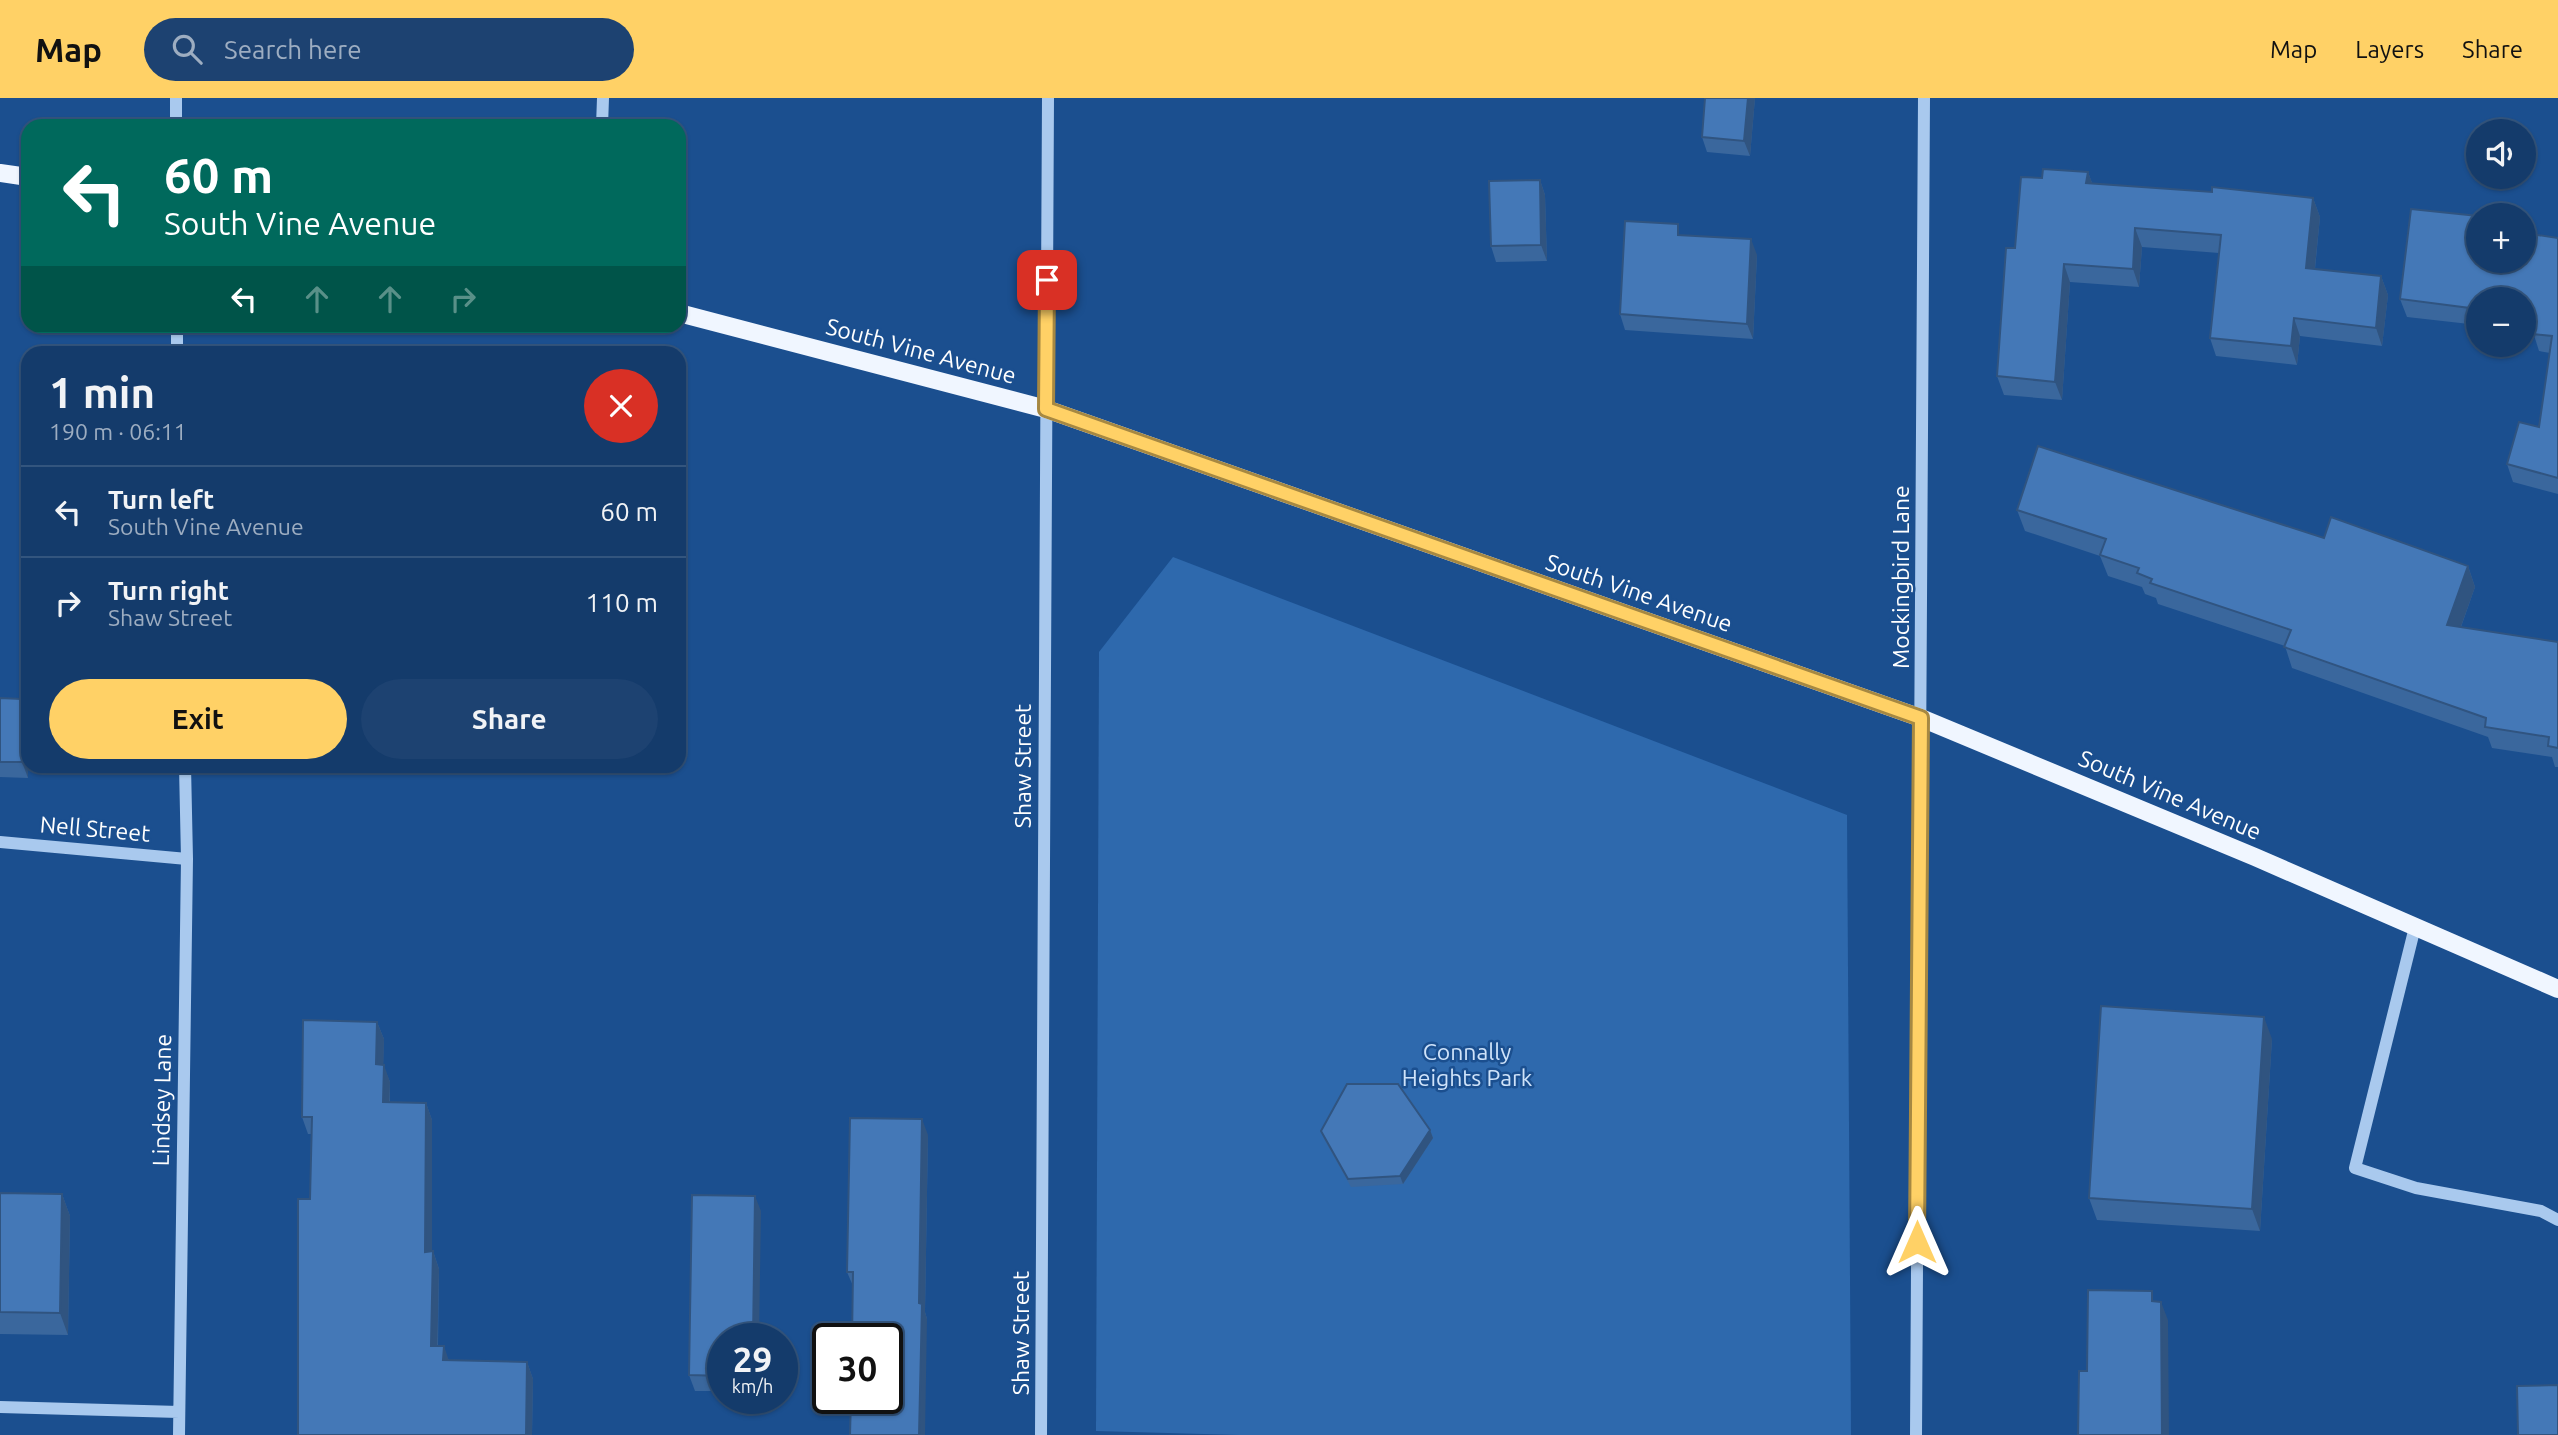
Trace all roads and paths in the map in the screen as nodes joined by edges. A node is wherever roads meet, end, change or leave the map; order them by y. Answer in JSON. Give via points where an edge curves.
{"nodes":[{"id":1,"x":176,"y":98,"type":"edge"},
{"id":2,"x":603,"y":98,"type":"edge"},
{"id":3,"x":1048,"y":98,"type":"edge"},
{"id":4,"x":1924,"y":98,"type":"edge"},
{"id":5,"x":176,"y":119,"type":"edge"},
{"id":6,"x":602,"y":119,"type":"edge"},
{"id":7,"x":0,"y":173,"type":"edge"},
{"id":8,"x":21,"y":176,"type":"edge"},
{"id":9,"x":686,"y":315,"type":"edge"},
{"id":10,"x":1046,"y":409,"type":"junction"},
{"id":11,"x":1921,"y":718,"type":"junction"},
{"id":12,"x":185,"y":773,"type":"edge"},
{"id":13,"x":0,"y":842,"type":"edge"},
{"id":14,"x":187,"y":859,"type":"junction"},
{"id":15,"x":2416,"y":927,"type":"junction"},
{"id":16,"x":2558,"y":989,"type":"edge"},
{"id":17,"x":2558,"y":1220,"type":"edge"},
{"id":18,"x":0,"y":1407,"type":"edge"},
{"id":19,"x":179,"y":1412,"type":"junction"},
{"id":20,"x":179,"y":1435,"type":"edge"},
{"id":21,"x":1041,"y":1435,"type":"edge"},
{"id":22,"x":1916,"y":1435,"type":"edge"}],
"edges":[{"from":1,"to":5,"type":"street"},
{"from":2,"to":6,"type":"street"},
{"from":3,"to":10,"type":"street","name":"Shaw Street"},
{"from":4,"to":11,"type":"street","name":"Mockingbird Lane"},
{"from":7,"to":8,"type":"main road"},
{"from":9,"to":10,"type":"main road","name":"South Vine Avenue"},
{"from":10,"to":11,"type":"main road","name":"South Vine Avenue"},
{"from":10,"to":21,"type":"street","name":"Shaw Street"},
{"from":11,"to":15,"type":"main road","name":"South Vine Avenue"},
{"from":11,"to":22,"type":"street","name":"Mockingbird Lane"},
{"from":12,"to":14,"type":"street","name":"Lindsey Lane"},
{"from":13,"to":14,"type":"street","name":"Nell Street"},
{"from":14,"to":19,"type":"street","name":"Lindsey Lane"},
{"from":15,"to":16,"type":"main road","name":"South Vine Avenue"},
{"from":15,"to":17,"type":"street","via":[[2355,1168],[2416,1188],[2541,1211]]},
{"from":18,"to":19,"type":"street"},
{"from":19,"to":20,"type":"street","name":"Lindsey Lane"}]}
